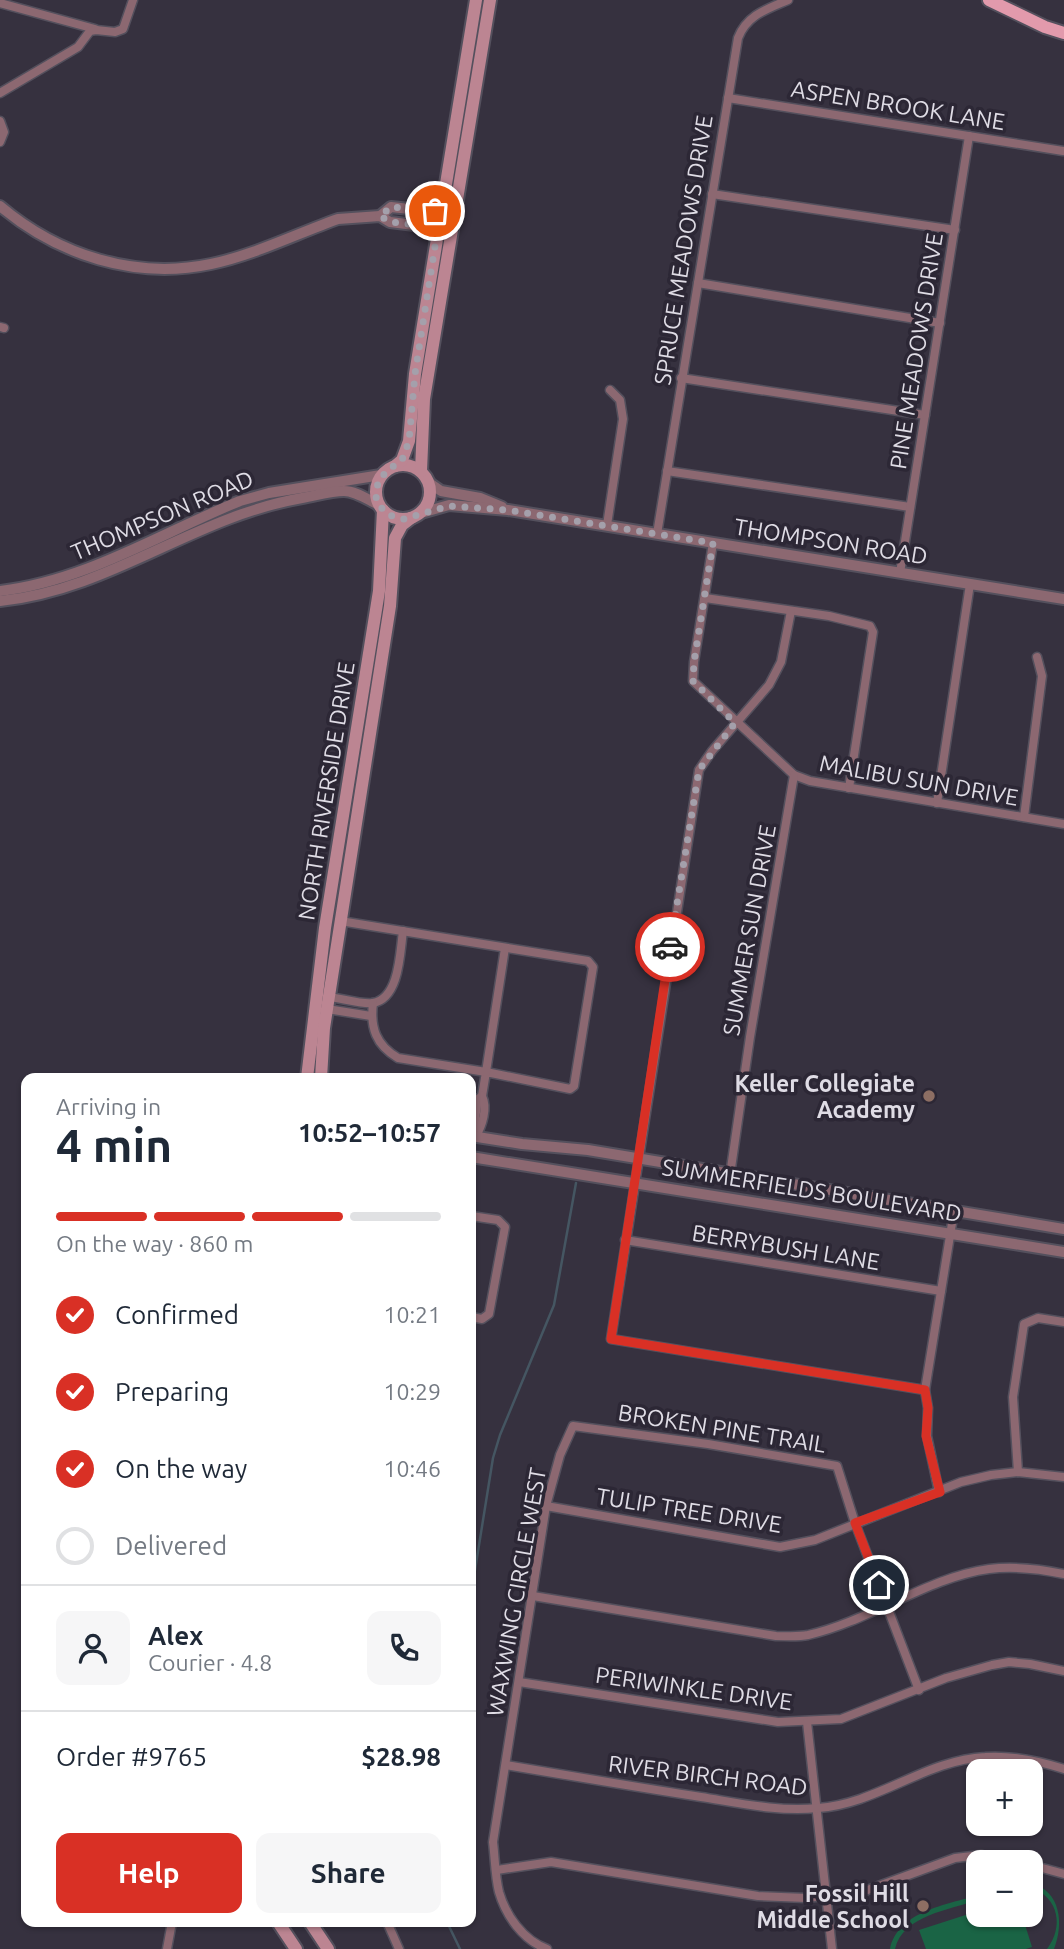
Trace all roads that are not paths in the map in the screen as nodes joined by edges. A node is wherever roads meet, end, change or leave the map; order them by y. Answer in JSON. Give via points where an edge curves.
{"nodes":[{"id":1,"x":133,"y":0,"type":"edge"},
{"id":2,"x":475,"y":0,"type":"edge"},
{"id":3,"x":490,"y":0,"type":"edge"},
{"id":4,"x":788,"y":0,"type":"edge"},
{"id":5,"x":989,"y":0,"type":"edge"},
{"id":6,"x":0,"y":3,"type":"edge"},
{"id":7,"x":100,"y":30,"type":"junction"},
{"id":8,"x":1064,"y":33,"type":"edge"},
{"id":9,"x":0,"y":93,"type":"edge"},
{"id":10,"x":728,"y":98,"type":"junction"},
{"id":11,"x":0,"y":121,"type":"edge"},
{"id":12,"x":969,"y":136,"type":"junction"},
{"id":13,"x":0,"y":142,"type":"edge"},
{"id":14,"x":1063,"y":151,"type":"edge"},
{"id":15,"x":712,"y":194,"type":"junction"},
{"id":16,"x":0,"y":206,"type":"edge"},
{"id":17,"x":441,"y":212,"type":"junction"},
{"id":18,"x":454,"y":214,"type":"junction"},
{"id":19,"x":380,"y":216,"type":"junction"},
{"id":20,"x":438,"y":227,"type":"junction"},
{"id":21,"x":452,"y":230,"type":"junction"},
{"id":22,"x":954,"y":230,"type":"junction"},
{"id":23,"x":698,"y":283,"type":"junction"},
{"id":24,"x":940,"y":323,"type":"junction"},
{"id":25,"x":681,"y":378,"type":"junction"},
{"id":26,"x":610,"y":390,"type":"dead end"},
{"id":27,"x":925,"y":415,"type":"junction"},
{"id":28,"x":395,"y":466,"type":"junction"},
{"id":29,"x":667,"y":471,"type":"junction"},
{"id":30,"x":382,"y":475,"type":"junction"},
{"id":31,"x":424,"y":477,"type":"junction"},
{"id":32,"x":270,"y":498,"type":"junction"},
{"id":33,"x":381,"y":507,"type":"junction"},
{"id":34,"x":910,"y":507,"type":"junction"},
{"id":35,"x":508,"y":510,"type":"junction"},
{"id":36,"x":416,"y":515,"type":"junction"},
{"id":37,"x":607,"y":525,"type":"junction"},
{"id":38,"x":657,"y":534,"type":"junction"},
{"id":39,"x":713,"y":543,"type":"junction"},
{"id":40,"x":900,"y":573,"type":"junction"},
{"id":41,"x":86,"y":576,"type":"junction"},
{"id":42,"x":971,"y":584,"type":"junction"},
{"id":43,"x":0,"y":591,"type":"edge"},
{"id":44,"x":705,"y":598,"type":"junction"},
{"id":45,"x":1064,"y":599,"type":"edge"},
{"id":46,"x":0,"y":601,"type":"edge"},
{"id":47,"x":791,"y":611,"type":"junction"},
{"id":48,"x":1037,"y":657,"type":"dead end"},
{"id":49,"x":735,"y":723,"type":"junction"},
{"id":50,"x":360,"y":757,"type":"junction"},
{"id":51,"x":794,"y":775,"type":"junction"},
{"id":52,"x":849,"y":788,"type":"junction"},
{"id":53,"x":937,"y":803,"type":"junction"},
{"id":54,"x":1024,"y":817,"type":"junction"},
{"id":55,"x":1064,"y":824,"type":"edge"},
{"id":56,"x":340,"y":921,"type":"junction"},
{"id":57,"x":403,"y":931,"type":"junction"},
{"id":58,"x":505,"y":948,"type":"junction"},
{"id":59,"x":328,"y":1003,"type":"junction"},
{"id":60,"x":373,"y":1003,"type":"junction"},
{"id":61,"x":371,"y":1016,"type":"junction"},
{"id":62,"x":486,"y":1072,"type":"junction"},
{"id":63,"x":308,"y":1073,"type":"edge"},
{"id":64,"x":321,"y":1073,"type":"edge"},
{"id":65,"x":476,"y":1134,"type":"edge"},
{"id":66,"x":476,"y":1137,"type":"edge"},
{"id":67,"x":637,"y":1160,"type":"junction"},
{"id":68,"x":476,"y":1162,"type":"edge"},
{"id":69,"x":730,"y":1175,"type":"junction"},
{"id":70,"x":634,"y":1183,"type":"junction"},
{"id":71,"x":954,"y":1211,"type":"junction"},
{"id":72,"x":476,"y":1217,"type":"edge"},
{"id":73,"x":1064,"y":1228,"type":"edge"},
{"id":74,"x":950,"y":1234,"type":"junction"},
{"id":75,"x":625,"y":1240,"type":"junction"},
{"id":76,"x":1064,"y":1252,"type":"edge"},
{"id":77,"x":941,"y":1291,"type":"junction"},
{"id":78,"x":476,"y":1318,"type":"edge"},
{"id":79,"x":1064,"y":1322,"type":"edge"},
{"id":80,"x":925,"y":1390,"type":"junction"},
{"id":81,"x":573,"y":1426,"type":"joint"},
{"id":82,"x":1018,"y":1472,"type":"junction"},
{"id":83,"x":1064,"y":1477,"type":"edge"},
{"id":84,"x":940,"y":1492,"type":"junction"},
{"id":85,"x":546,"y":1506,"type":"junction"},
{"id":86,"x":855,"y":1523,"type":"junction"},
{"id":87,"x":1064,"y":1573,"type":"edge"},
{"id":88,"x":533,"y":1596,"type":"junction"},
{"id":89,"x":887,"y":1606,"type":"junction"},
{"id":90,"x":1064,"y":1671,"type":"edge"},
{"id":91,"x":519,"y":1682,"type":"junction"},
{"id":92,"x":919,"y":1690,"type":"junction"},
{"id":93,"x":807,"y":1722,"type":"junction"},
{"id":94,"x":506,"y":1765,"type":"junction"},
{"id":95,"x":1064,"y":1769,"type":"edge"},
{"id":96,"x":817,"y":1808,"type":"junction"},
{"id":97,"x":966,"y":1856,"type":"edge"},
{"id":98,"x":1043,"y":1869,"type":"edge"},
{"id":99,"x":497,"y":1870,"type":"junction"},
{"id":100,"x":1064,"y":1874,"type":"edge"},
{"id":101,"x":826,"y":1896,"type":"junction"},
{"id":102,"x":171,"y":1927,"type":"edge"},
{"id":103,"x":281,"y":1927,"type":"edge"},
{"id":104,"x":313,"y":1927,"type":"edge"},
{"id":105,"x":389,"y":1927,"type":"edge"},
{"id":106,"x":167,"y":1949,"type":"edge"},
{"id":107,"x":296,"y":1949,"type":"edge"},
{"id":108,"x":328,"y":1949,"type":"edge"},
{"id":109,"x":399,"y":1949,"type":"edge"},
{"id":110,"x":547,"y":1949,"type":"edge"},
{"id":111,"x":832,"y":1949,"type":"edge"}],
"edges":[{"from":1,"to":7,"type":"street","via":[[123,29]]},
{"from":2,"to":17,"type":"main road"},
{"from":3,"to":18,"type":"main road","name":"NORTH RIVERSIDE DRIVE"},
{"from":4,"to":10,"type":"street","name":"SPRUCE MEADOWS DRIVE","via":[[758,13],[742,29]]},
{"from":5,"to":8,"type":"main road"},
{"from":6,"to":7,"type":"street"},
{"from":7,"to":9,"type":"street","via":[[90,31],[78,47]]},
{"from":10,"to":12,"type":"street","name":"ASPEN BROOK LANE"},
{"from":10,"to":15,"type":"street","name":"SPRUCE MEADOWS DRIVE"},
{"from":11,"to":13,"type":"street","via":[[4,132]]},
{"from":12,"to":14,"type":"street","name":"ASPEN BROOK LANE"},
{"from":12,"to":22,"type":"street","name":"PINE MEADOWS DRIVE"},
{"from":15,"to":22,"type":"street"},
{"from":15,"to":23,"type":"street","name":"SPRUCE MEADOWS DRIVE"},
{"from":16,"to":19,"type":"street","via":[[50,241],[84,255],[150,268],[213,263],[338,219]]},
{"from":17,"to":18,"type":"street"},
{"from":17,"to":19,"type":"street","via":[[391,207]]},
{"from":17,"to":20,"type":"main road"},
{"from":18,"to":21,"type":"main road","name":"NORTH RIVERSIDE DRIVE"},
{"from":19,"to":20,"type":"street","via":[[390,222]]},
{"from":20,"to":21,"type":"street"},
{"from":20,"to":28,"type":"main road","via":[[409,441]]},
{"from":21,"to":31,"type":"main road","name":"NORTH RIVERSIDE DRIVE","via":[[424,399]]},
{"from":22,"to":24,"type":"street","name":"PINE MEADOWS DRIVE"},
{"from":23,"to":24,"type":"street"},
{"from":23,"to":25,"type":"street","name":"SPRUCE MEADOWS DRIVE"},
{"from":24,"to":27,"type":"street","name":"PINE MEADOWS DRIVE"},
{"from":25,"to":27,"type":"street"},
{"from":25,"to":29,"type":"street","name":"SPRUCE MEADOWS DRIVE"},
{"from":26,"to":37,"type":"street","via":[[621,400],[623,419]]},
{"from":27,"to":34,"type":"street","name":"PINE MEADOWS DRIVE"},
{"from":28,"to":30,"type":"main road"},
{"from":28,"to":31,"type":"main road","via":[[409,466]]},
{"from":29,"to":34,"type":"street"},
{"from":29,"to":38,"type":"street","name":"SPRUCE MEADOWS DRIVE"},
{"from":30,"to":32,"type":"street","name":"THOMPSON ROAD"},
{"from":30,"to":33,"type":"main road","name":"NORTH RIVERSIDE DRIVE","via":[[376,486]]},
{"from":31,"to":35,"type":"street","name":"THOMPSON ROAD","via":[[441,491],[480,498]]},
{"from":31,"to":36,"type":"main road","name":"NORTH RIVERSIDE DRIVE","via":[[429,499]]},
{"from":32,"to":33,"type":"street","name":"THOMPSON ROAD","via":[[344,491]]},
{"from":32,"to":41,"type":"street","name":"THOMPSON ROAD","via":[[205,515]]},
{"from":33,"to":36,"type":"main road","via":[[396,518]]},
{"from":33,"to":50,"type":"main road","name":"NORTH RIVERSIDE DRIVE","via":[[379,591]]},
{"from":34,"to":40,"type":"street","name":"PINE MEADOWS DRIVE"},
{"from":35,"to":36,"type":"street","name":"THOMPSON ROAD","via":[[449,506]]},
{"from":35,"to":37,"type":"street","name":"THOMPSON ROAD"},
{"from":36,"to":50,"type":"main road","name":"NORTH RIVERSIDE DRIVE","via":[[402,525],[395,538],[392,593]]},
{"from":37,"to":38,"type":"street","name":"THOMPSON ROAD"},
{"from":38,"to":39,"type":"street","name":"THOMPSON ROAD"},
{"from":39,"to":40,"type":"street","name":"THOMPSON ROAD"},
{"from":39,"to":44,"type":"street","name":"MALIBU SUN DRIVE"},
{"from":40,"to":42,"type":"street","name":"THOMPSON ROAD"},
{"from":41,"to":43,"type":"street","name":"THOMPSON ROAD"},
{"from":41,"to":46,"type":"street","name":"THOMPSON ROAD","via":[[51,593]]},
{"from":42,"to":45,"type":"street","name":"THOMPSON ROAD"},
{"from":42,"to":53,"type":"street"},
{"from":44,"to":47,"type":"street"},
{"from":44,"to":49,"type":"street","name":"MALIBU SUN DRIVE","via":[[693,681]]},
{"from":47,"to":49,"type":"street","via":[[781,662],[769,685]]},
{"from":47,"to":52,"type":"street","via":[[860,622],[870,625],[873,632]]},
{"from":48,"to":54,"type":"street","via":[[1042,676]]},
{"from":49,"to":51,"type":"street","name":"MALIBU SUN DRIVE"},
{"from":49,"to":67,"type":"street","via":[[699,770]]},
{"from":50,"to":56,"type":"main road","name":"NORTH RIVERSIDE DRIVE"},
{"from":50,"to":63,"type":"main road","name":"NORTH RIVERSIDE DRIVE","via":[[320,968]]},
{"from":51,"to":52,"type":"street","name":"MALIBU SUN DRIVE"},
{"from":51,"to":69,"type":"street","name":"SUMMER SUN DRIVE"},
{"from":52,"to":53,"type":"street","name":"MALIBU SUN DRIVE"},
{"from":53,"to":54,"type":"street","name":"MALIBU SUN DRIVE"},
{"from":54,"to":55,"type":"street","name":"MALIBU SUN DRIVE"},
{"from":56,"to":57,"type":"street"},
{"from":56,"to":59,"type":"main road","name":"NORTH RIVERSIDE DRIVE"},
{"from":57,"to":58,"type":"street"},
{"from":57,"to":60,"type":"street","via":[[396,978],[391,989]]},
{"from":58,"to":62,"type":"street"},
{"from":58,"to":62,"type":"street","via":[[588,961],[594,972],[577,1078],[570,1089]]},
{"from":59,"to":60,"type":"street"},
{"from":59,"to":61,"type":"street"},
{"from":59,"to":64,"type":"main road","name":"NORTH RIVERSIDE DRIVE"},
{"from":60,"to":61,"type":"street"},
{"from":61,"to":62,"type":"street","via":[[378,1042],[398,1058]]},
{"from":62,"to":65,"type":"street","via":[[481,1128]]},
{"from":66,"to":67,"type":"street","name":"SUMMERFIELDS BOULEVARD"},
{"from":67,"to":69,"type":"street","name":"SUMMERFIELDS BOULEVARD"},
{"from":67,"to":70,"type":"street"},
{"from":68,"to":70,"type":"street","name":"SUMMERFIELDS BOULEVARD"},
{"from":69,"to":71,"type":"street","name":"SUMMERFIELDS BOULEVARD"},
{"from":70,"to":74,"type":"street","name":"SUMMERFIELDS BOULEVARD"},
{"from":70,"to":75,"type":"street"},
{"from":71,"to":73,"type":"street","name":"SUMMERFIELDS BOULEVARD"},
{"from":71,"to":74,"type":"street"},
{"from":72,"to":78,"type":"street","via":[[498,1220],[505,1227],[489,1314]]},
{"from":74,"to":76,"type":"street","name":"SUMMERFIELDS BOULEVARD"},
{"from":74,"to":77,"type":"street"},
{"from":75,"to":77,"type":"street","name":"BERRYBUSH LANE"},
{"from":75,"to":80,"type":"street","via":[[611,1339]]},
{"from":77,"to":80,"type":"street"},
{"from":79,"to":82,"type":"street","via":[[1038,1318],[1024,1324],[1013,1397]]},
{"from":80,"to":84,"type":"street","via":[[926,1436]]},
{"from":81,"to":85,"type":"street","name":"WAXWING CIRCLE WEST"},
{"from":81,"to":86,"type":"street","name":"BROKEN PINE TRAIL","via":[[836,1466]]},
{"from":82,"to":83,"type":"street","name":"TULIP TREE DRIVE"},
{"from":82,"to":84,"type":"street","name":"TULIP TREE DRIVE","via":[[961,1482]]},
{"from":84,"to":86,"type":"street","name":"TULIP TREE DRIVE"},
{"from":85,"to":86,"type":"street","name":"TULIP TREE DRIVE","via":[[780,1547],[815,1540]]},
{"from":85,"to":88,"type":"street","name":"WAXWING CIRCLE WEST"},
{"from":86,"to":89,"type":"street","name":"BROKEN PINE TRAIL"},
{"from":87,"to":89,"type":"street","via":[[988,1569]]},
{"from":88,"to":89,"type":"street","via":[[776,1636],[805,1636]]},
{"from":88,"to":91,"type":"street","name":"WAXWING CIRCLE WEST"},
{"from":89,"to":92,"type":"street","name":"BROKEN PINE TRAIL"},
{"from":90,"to":92,"type":"street","name":"PERIWINKLE DRIVE","via":[[1009,1662]]},
{"from":91,"to":93,"type":"street","name":"PERIWINKLE DRIVE","via":[[778,1722]]},
{"from":91,"to":94,"type":"street","name":"WAXWING CIRCLE WEST"},
{"from":92,"to":93,"type":"street","name":"PERIWINKLE DRIVE","via":[[841,1719]]},
{"from":93,"to":96,"type":"street"},
{"from":94,"to":96,"type":"street","name":"RIVER BIRCH ROAD","via":[[768,1807]]},
{"from":94,"to":99,"type":"street","name":"WAXWING CIRCLE WEST","via":[[493,1842]]},
{"from":95,"to":96,"type":"street","name":"RIVER BIRCH ROAD","via":[[1042,1762],[983,1757],[925,1773],[866,1799]]},
{"from":96,"to":101,"type":"street"},
{"from":97,"to":101,"type":"street","via":[[862,1892]]},
{"from":98,"to":100,"type":"street"},
{"from":99,"to":101,"type":"street","via":[[551,1863],[758,1896]]},
{"from":99,"to":110,"type":"street","name":"WAXWING CIRCLE WEST","via":[[499,1892],[519,1929]]},
{"from":101,"to":111,"type":"street"},
{"from":102,"to":106,"type":"street"},
{"from":103,"to":107,"type":"main road"},
{"from":104,"to":108,"type":"main road"},
{"from":105,"to":109,"type":"street"}]}
